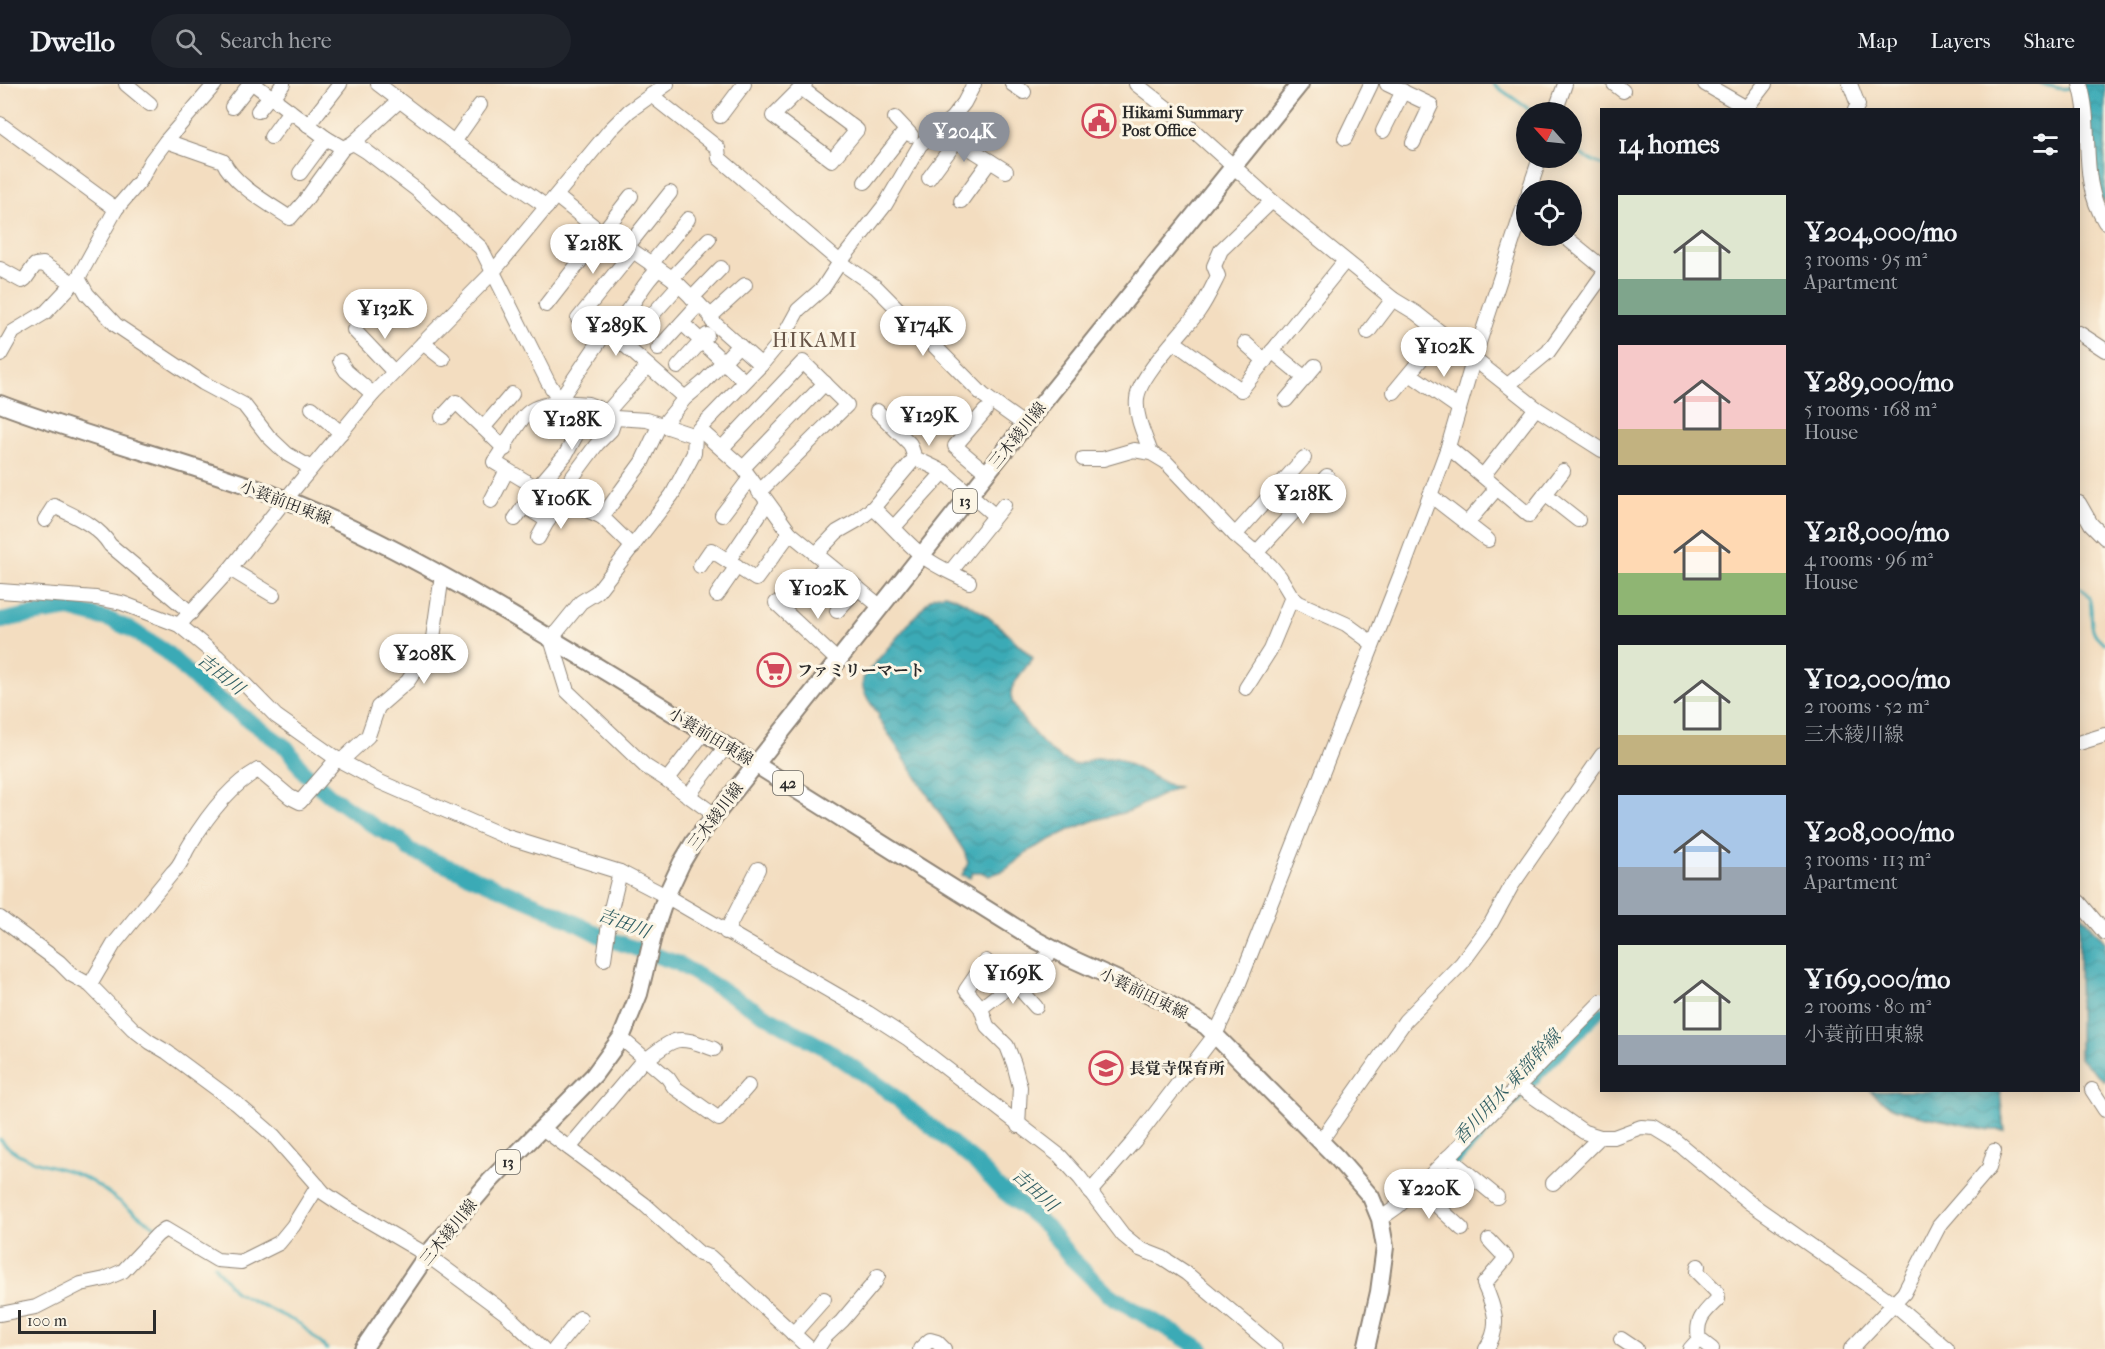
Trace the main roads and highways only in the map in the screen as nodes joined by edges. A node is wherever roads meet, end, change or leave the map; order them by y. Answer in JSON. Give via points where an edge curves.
{"nodes":[{"id":1,"x":1300,"y":84,"type":"edge"},
{"id":2,"x":0,"y":404,"type":"edge"},
{"id":3,"x":756,"y":763,"type":"junction"},
{"id":4,"x":363,"y":1349,"type":"edge"},
{"id":5,"x":1366,"y":1349,"type":"edge"}],
"edges":[{"from":1,"to":3,"type":"main road","name":"三木綾川線","number":"13"},
{"from":2,"to":3,"type":"main road","name":"小蓑前田東線","number":"42","via":[[285,500],[342,524],[442,575]]},
{"from":3,"to":4,"type":"main road","name":"三木綾川線","number":"13","via":[[682,862],[666,896],[639,994],[621,1038],[594,1075],[491,1180],[428,1255]]},
{"from":3,"to":5,"type":"main road","name":"小蓑前田東線","number":"42","via":[[1055,950],[1160,999],[1215,1035],[1371,1197],[1385,1247]]}]}
